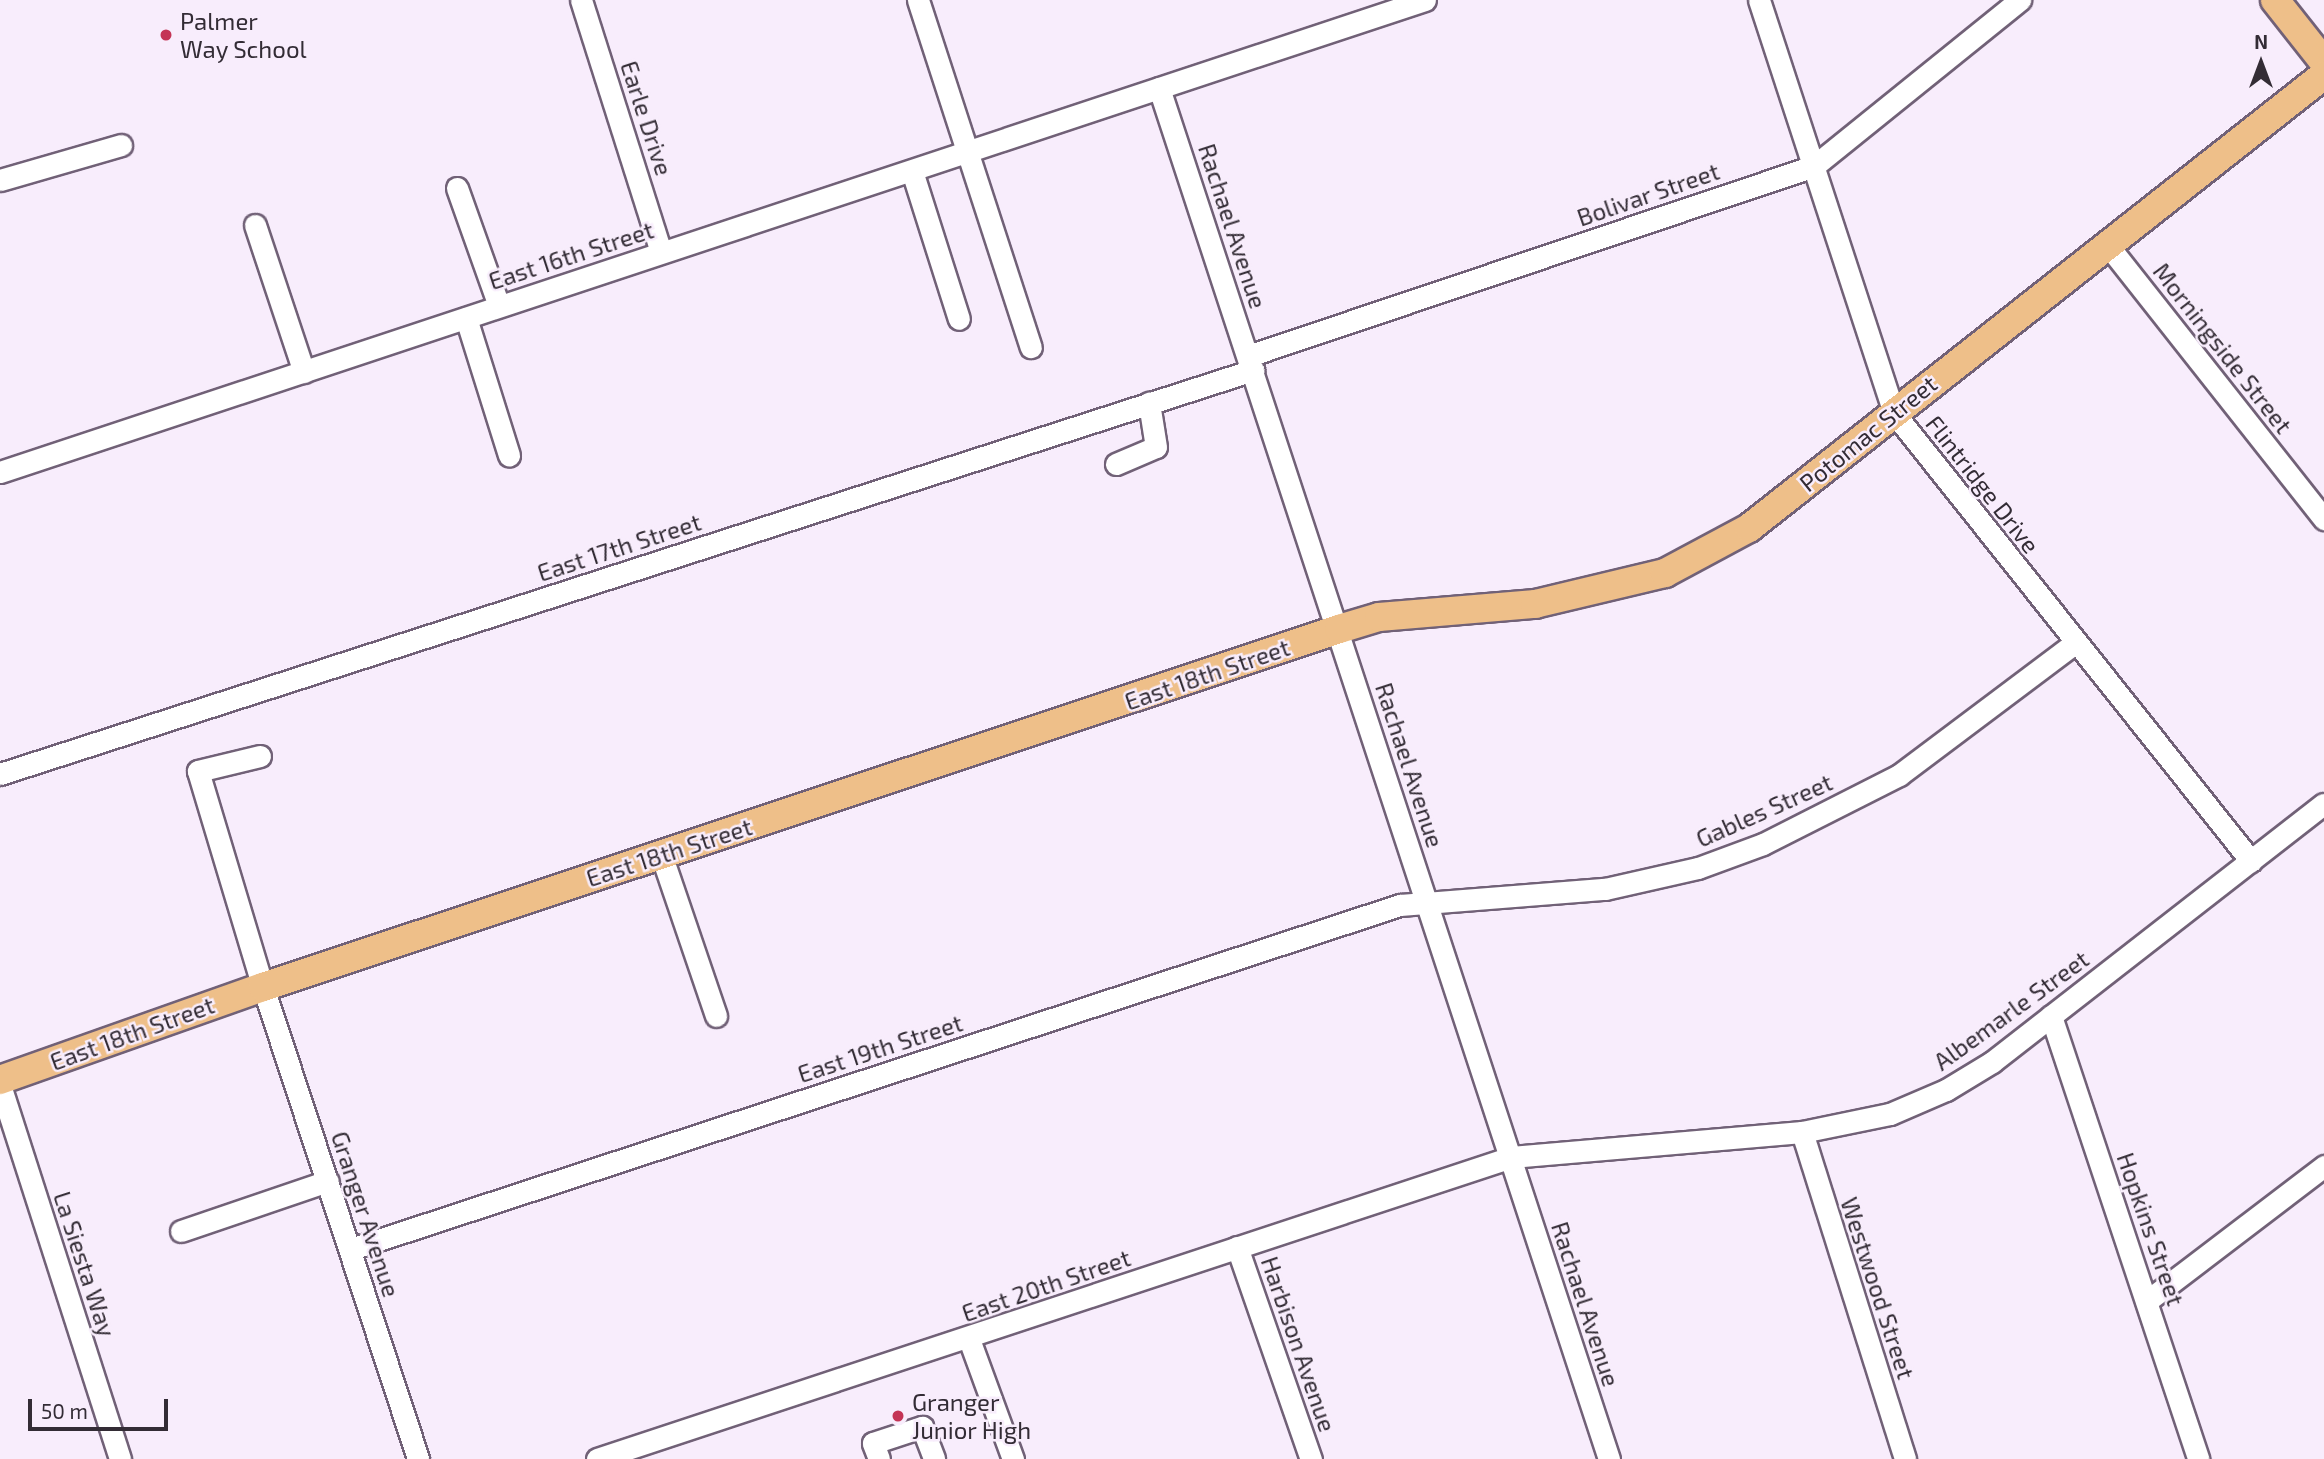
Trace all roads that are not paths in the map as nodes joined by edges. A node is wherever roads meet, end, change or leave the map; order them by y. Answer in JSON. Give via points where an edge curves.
{"nodes":[{"id":1,"x":581,"y":0,"type":"edge"},
{"id":2,"x":918,"y":0,"type":"edge"},
{"id":3,"x":1425,"y":0,"type":"edge"},
{"id":4,"x":1759,"y":0,"type":"edge"},
{"id":5,"x":2020,"y":0,"type":"edge"},
{"id":6,"x":2275,"y":0,"type":"edge"},
{"id":7,"x":2324,"y":62,"type":"edge"},
{"id":8,"x":2324,"y":75,"type":"edge"},
{"id":9,"x":1159,"y":88,"type":"junction"},
{"id":10,"x":121,"y":145,"type":"dead end"},
{"id":11,"x":967,"y":152,"type":"junction"},
{"id":12,"x":1814,"y":166,"type":"junction"},
{"id":13,"x":912,"y":172,"type":"junction"},
{"id":14,"x":0,"y":180,"type":"edge"},
{"id":15,"x":457,"y":188,"type":"dead end"},
{"id":16,"x":255,"y":225,"type":"dead end"},
{"id":17,"x":2106,"y":243,"type":"junction"},
{"id":18,"x":661,"y":252,"type":"junction"},
{"id":19,"x":499,"y":306,"type":"junction"},
{"id":20,"x":466,"y":318,"type":"junction"},
{"id":21,"x":959,"y":319,"type":"dead end"},
{"id":22,"x":1031,"y":347,"type":"dead end"},
{"id":23,"x":1251,"y":363,"type":"junction"},
{"id":24,"x":304,"y":372,"type":"junction"},
{"id":25,"x":1150,"y":403,"type":"junction"},
{"id":26,"x":1894,"y":413,"type":"junction"},
{"id":27,"x":509,"y":455,"type":"dead end"},
{"id":28,"x":1116,"y":464,"type":"dead end"},
{"id":29,"x":0,"y":472,"type":"edge"},
{"id":30,"x":2324,"y":519,"type":"edge"},
{"id":31,"x":1339,"y":629,"type":"junction"},
{"id":32,"x":2075,"y":643,"type":"junction"},
{"id":33,"x":260,"y":756,"type":"dead end"},
{"id":34,"x":0,"y":774,"type":"edge"},
{"id":35,"x":2324,"y":804,"type":"edge"},
{"id":36,"x":661,"y":854,"type":"junction"},
{"id":37,"x":2251,"y":860,"type":"junction"},
{"id":38,"x":1427,"y":903,"type":"junction"},
{"id":39,"x":263,"y":987,"type":"junction"},
{"id":40,"x":716,"y":1016,"type":"dead end"},
{"id":41,"x":2051,"y":1016,"type":"junction"},
{"id":42,"x":0,"y":1083,"type":"edge"},
{"id":43,"x":1802,"y":1132,"type":"junction"},
{"id":44,"x":1511,"y":1157,"type":"junction"},
{"id":45,"x":2324,"y":1166,"type":"edge"},
{"id":46,"x":328,"y":1181,"type":"junction"},
{"id":47,"x":181,"y":1231,"type":"dead end"},
{"id":48,"x":1237,"y":1247,"type":"junction"},
{"id":49,"x":351,"y":1249,"type":"junction"},
{"id":50,"x":2147,"y":1301,"type":"junction"},
{"id":51,"x":969,"y":1339,"type":"junction"},
{"id":52,"x":663,"y":1448,"type":"edge"},
{"id":53,"x":120,"y":1459,"type":"edge"},
{"id":54,"x":418,"y":1459,"type":"edge"},
{"id":55,"x":597,"y":1459,"type":"edge"},
{"id":56,"x":878,"y":1459,"type":"edge"},
{"id":57,"x":934,"y":1459,"type":"edge"},
{"id":58,"x":1013,"y":1459,"type":"edge"},
{"id":59,"x":1311,"y":1459,"type":"edge"},
{"id":60,"x":1609,"y":1459,"type":"edge"},
{"id":61,"x":1905,"y":1459,"type":"edge"},
{"id":62,"x":2198,"y":1459,"type":"edge"}],
"edges":[{"from":1,"to":18,"type":"street","name":"Earle Drive"},
{"from":2,"to":11,"type":"street"},
{"from":3,"to":9,"type":"street","name":"East 16th Street"},
{"from":4,"to":12,"type":"street","name":"Flintridge Drive"},
{"from":5,"to":12,"type":"street","name":"Bolivar Street"},
{"from":6,"to":7,"type":"main road"},
{"from":8,"to":17,"type":"main road","name":"Potomac Street"},
{"from":9,"to":11,"type":"street","name":"East 16th Street"},
{"from":9,"to":23,"type":"street","name":"Rachael Avenue"},
{"from":10,"to":14,"type":"street"},
{"from":11,"to":13,"type":"street","name":"East 16th Street"},
{"from":11,"to":22,"type":"street"},
{"from":12,"to":23,"type":"street","name":"Bolivar Street"},
{"from":12,"to":26,"type":"street","name":"Flintridge Drive"},
{"from":13,"to":18,"type":"street","name":"East 16th Street"},
{"from":13,"to":21,"type":"street"},
{"from":15,"to":19,"type":"street"},
{"from":16,"to":24,"type":"street"},
{"from":17,"to":26,"type":"main road","name":"Potomac Street"},
{"from":17,"to":30,"type":"street","name":"Morningside Street"},
{"from":18,"to":19,"type":"street","name":"East 16th Street"},
{"from":19,"to":20,"type":"street","name":"East 16th Street"},
{"from":20,"to":24,"type":"street","name":"East 16th Street"},
{"from":20,"to":27,"type":"street"},
{"from":23,"to":25,"type":"street","name":"East 17th Street"},
{"from":23,"to":31,"type":"street","name":"Rachael Avenue"},
{"from":24,"to":29,"type":"street","name":"East 16th Street"},
{"from":25,"to":28,"type":"street","via":[[1156,447]]},
{"from":25,"to":34,"type":"street","name":"East 17th Street"},
{"from":26,"to":31,"type":"main road","name":"Potomac Street","via":[[1749,528],[1664,573],[1535,604],[1379,617]]},
{"from":26,"to":32,"type":"street","name":"Flintridge Drive"},
{"from":31,"to":36,"type":"main road","name":"East 18th Street"},
{"from":31,"to":38,"type":"street","name":"Rachael Avenue"},
{"from":32,"to":37,"type":"street","name":"Flintridge Drive"},
{"from":32,"to":38,"type":"street","name":"Gables Street","via":[[1899,775],[1763,844],[1698,868],[1605,889]]},
{"from":33,"to":39,"type":"street","name":"Granger Avenue","via":[[198,771]]},
{"from":35,"to":37,"type":"street","name":"Albemarle Street"},
{"from":36,"to":39,"type":"main road","name":"East 18th Street"},
{"from":36,"to":40,"type":"street"},
{"from":37,"to":41,"type":"street","name":"Albemarle Street"},
{"from":38,"to":44,"type":"street","name":"Rachael Avenue"},
{"from":38,"to":49,"type":"street","name":"East 19th Street","via":[[1400,905]]},
{"from":39,"to":42,"type":"main road","name":"East 18th Street"},
{"from":39,"to":46,"type":"street","name":"Granger Avenue"},
{"from":41,"to":43,"type":"street","name":"Albemarle Street","via":[[1992,1062],[1937,1095],[1861,1122]]},
{"from":41,"to":50,"type":"street","name":"Hopkins Street"},
{"from":42,"to":53,"type":"street","name":"La Siesta Way"},
{"from":43,"to":44,"type":"street","name":"Albemarle Street"},
{"from":43,"to":61,"type":"street","name":"Westwood Street"},
{"from":44,"to":48,"type":"street","name":"East 20th Street"},
{"from":44,"to":60,"type":"street","name":"Rachael Avenue"},
{"from":45,"to":50,"type":"street"},
{"from":46,"to":47,"type":"street"},
{"from":46,"to":49,"type":"street","name":"Granger Avenue"},
{"from":48,"to":51,"type":"street","name":"East 20th Street"},
{"from":48,"to":59,"type":"street","name":"Harbison Avenue"},
{"from":49,"to":54,"type":"street","name":"Granger Avenue"},
{"from":50,"to":62,"type":"street","name":"Hopkins Street"},
{"from":51,"to":52,"type":"street","name":"East 20th Street"},
{"from":51,"to":58,"type":"street"},
{"from":52,"to":55,"type":"street","name":"East 20th Street"},
{"from":56,"to":57,"type":"street","via":[[873,1443],[922,1427]]}]}
